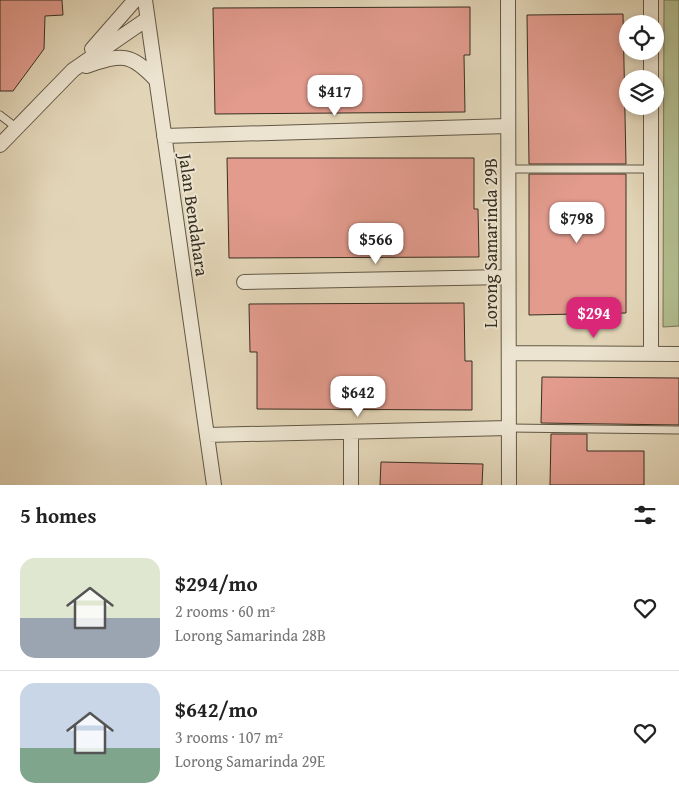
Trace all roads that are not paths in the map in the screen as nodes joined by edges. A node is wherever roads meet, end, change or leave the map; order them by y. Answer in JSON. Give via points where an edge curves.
{"nodes":[{"id":1,"x":135,"y":0,"type":"edge"},
{"id":2,"x":144,"y":0,"type":"edge"},
{"id":3,"x":508,"y":0,"type":"edge"},
{"id":4,"x":651,"y":0,"type":"edge"},
{"id":5,"x":651,"y":15,"type":"edge"},
{"id":6,"x":147,"y":19,"type":"junction"},
{"id":7,"x":73,"y":70,"type":"junction"},
{"id":8,"x":156,"y":80,"type":"junction"},
{"id":9,"x":0,"y":115,"type":"edge"},
{"id":10,"x":651,"y":115,"type":"edge"},
{"id":11,"x":508,"y":126,"type":"junction"},
{"id":12,"x":17,"y":128,"type":"junction"},
{"id":13,"x":164,"y":136,"type":"junction"},
{"id":14,"x":0,"y":145,"type":"edge"},
{"id":15,"x":508,"y":169,"type":"junction"},
{"id":16,"x":651,"y":169,"type":"junction"},
{"id":17,"x":508,"y":277,"type":"junction"},
{"id":18,"x":244,"y":282,"type":"dead end"},
{"id":19,"x":509,"y":353,"type":"junction"},
{"id":20,"x":652,"y":354,"type":"junction"},
{"id":21,"x":679,"y":354,"type":"edge"},
{"id":22,"x":509,"y":428,"type":"junction"},
{"id":23,"x":679,"y":430,"type":"edge"},
{"id":24,"x":351,"y":432,"type":"junction"},
{"id":25,"x":207,"y":435,"type":"junction"},
{"id":26,"x":214,"y":485,"type":"edge"},
{"id":27,"x":351,"y":485,"type":"edge"},
{"id":28,"x":509,"y":485,"type":"edge"}],
"edges":[{"from":1,"to":7,"type":"street"},
{"from":2,"to":6,"type":"street","name":"Jalan Bendahara"},
{"from":3,"to":11,"type":"street","name":"Lorong Samarinda 29B"},
{"from":4,"to":5,"type":"street"},
{"from":6,"to":7,"type":"street"},
{"from":6,"to":8,"type":"street","name":"Jalan Bendahara"},
{"from":7,"to":8,"type":"street","via":[[117,56],[144,67]]},
{"from":7,"to":12,"type":"street"},
{"from":8,"to":13,"type":"street","name":"Jalan Bendahara"},
{"from":9,"to":12,"type":"lane"},
{"from":10,"to":16,"type":"street"},
{"from":11,"to":13,"type":"street"},
{"from":11,"to":15,"type":"street","name":"Lorong Samarinda 29B"},
{"from":12,"to":14,"type":"street"},
{"from":13,"to":25,"type":"street","name":"Jalan Bendahara"},
{"from":15,"to":16,"type":"lane"},
{"from":15,"to":17,"type":"street","name":"Lorong Samarinda 29B"},
{"from":16,"to":20,"type":"street"},
{"from":17,"to":18,"type":"street"},
{"from":17,"to":19,"type":"street","name":"Lorong Samarinda 29B"},
{"from":19,"to":20,"type":"street"},
{"from":19,"to":22,"type":"street","name":"Lorong Samarinda 29B"},
{"from":20,"to":21,"type":"street"},
{"from":22,"to":23,"type":"lane"},
{"from":22,"to":24,"type":"street"},
{"from":22,"to":28,"type":"street","name":"Lorong Samarinda 29B"},
{"from":24,"to":25,"type":"street"},
{"from":24,"to":27,"type":"street"},
{"from":25,"to":26,"type":"street","name":"Jalan Bendahara"}]}
